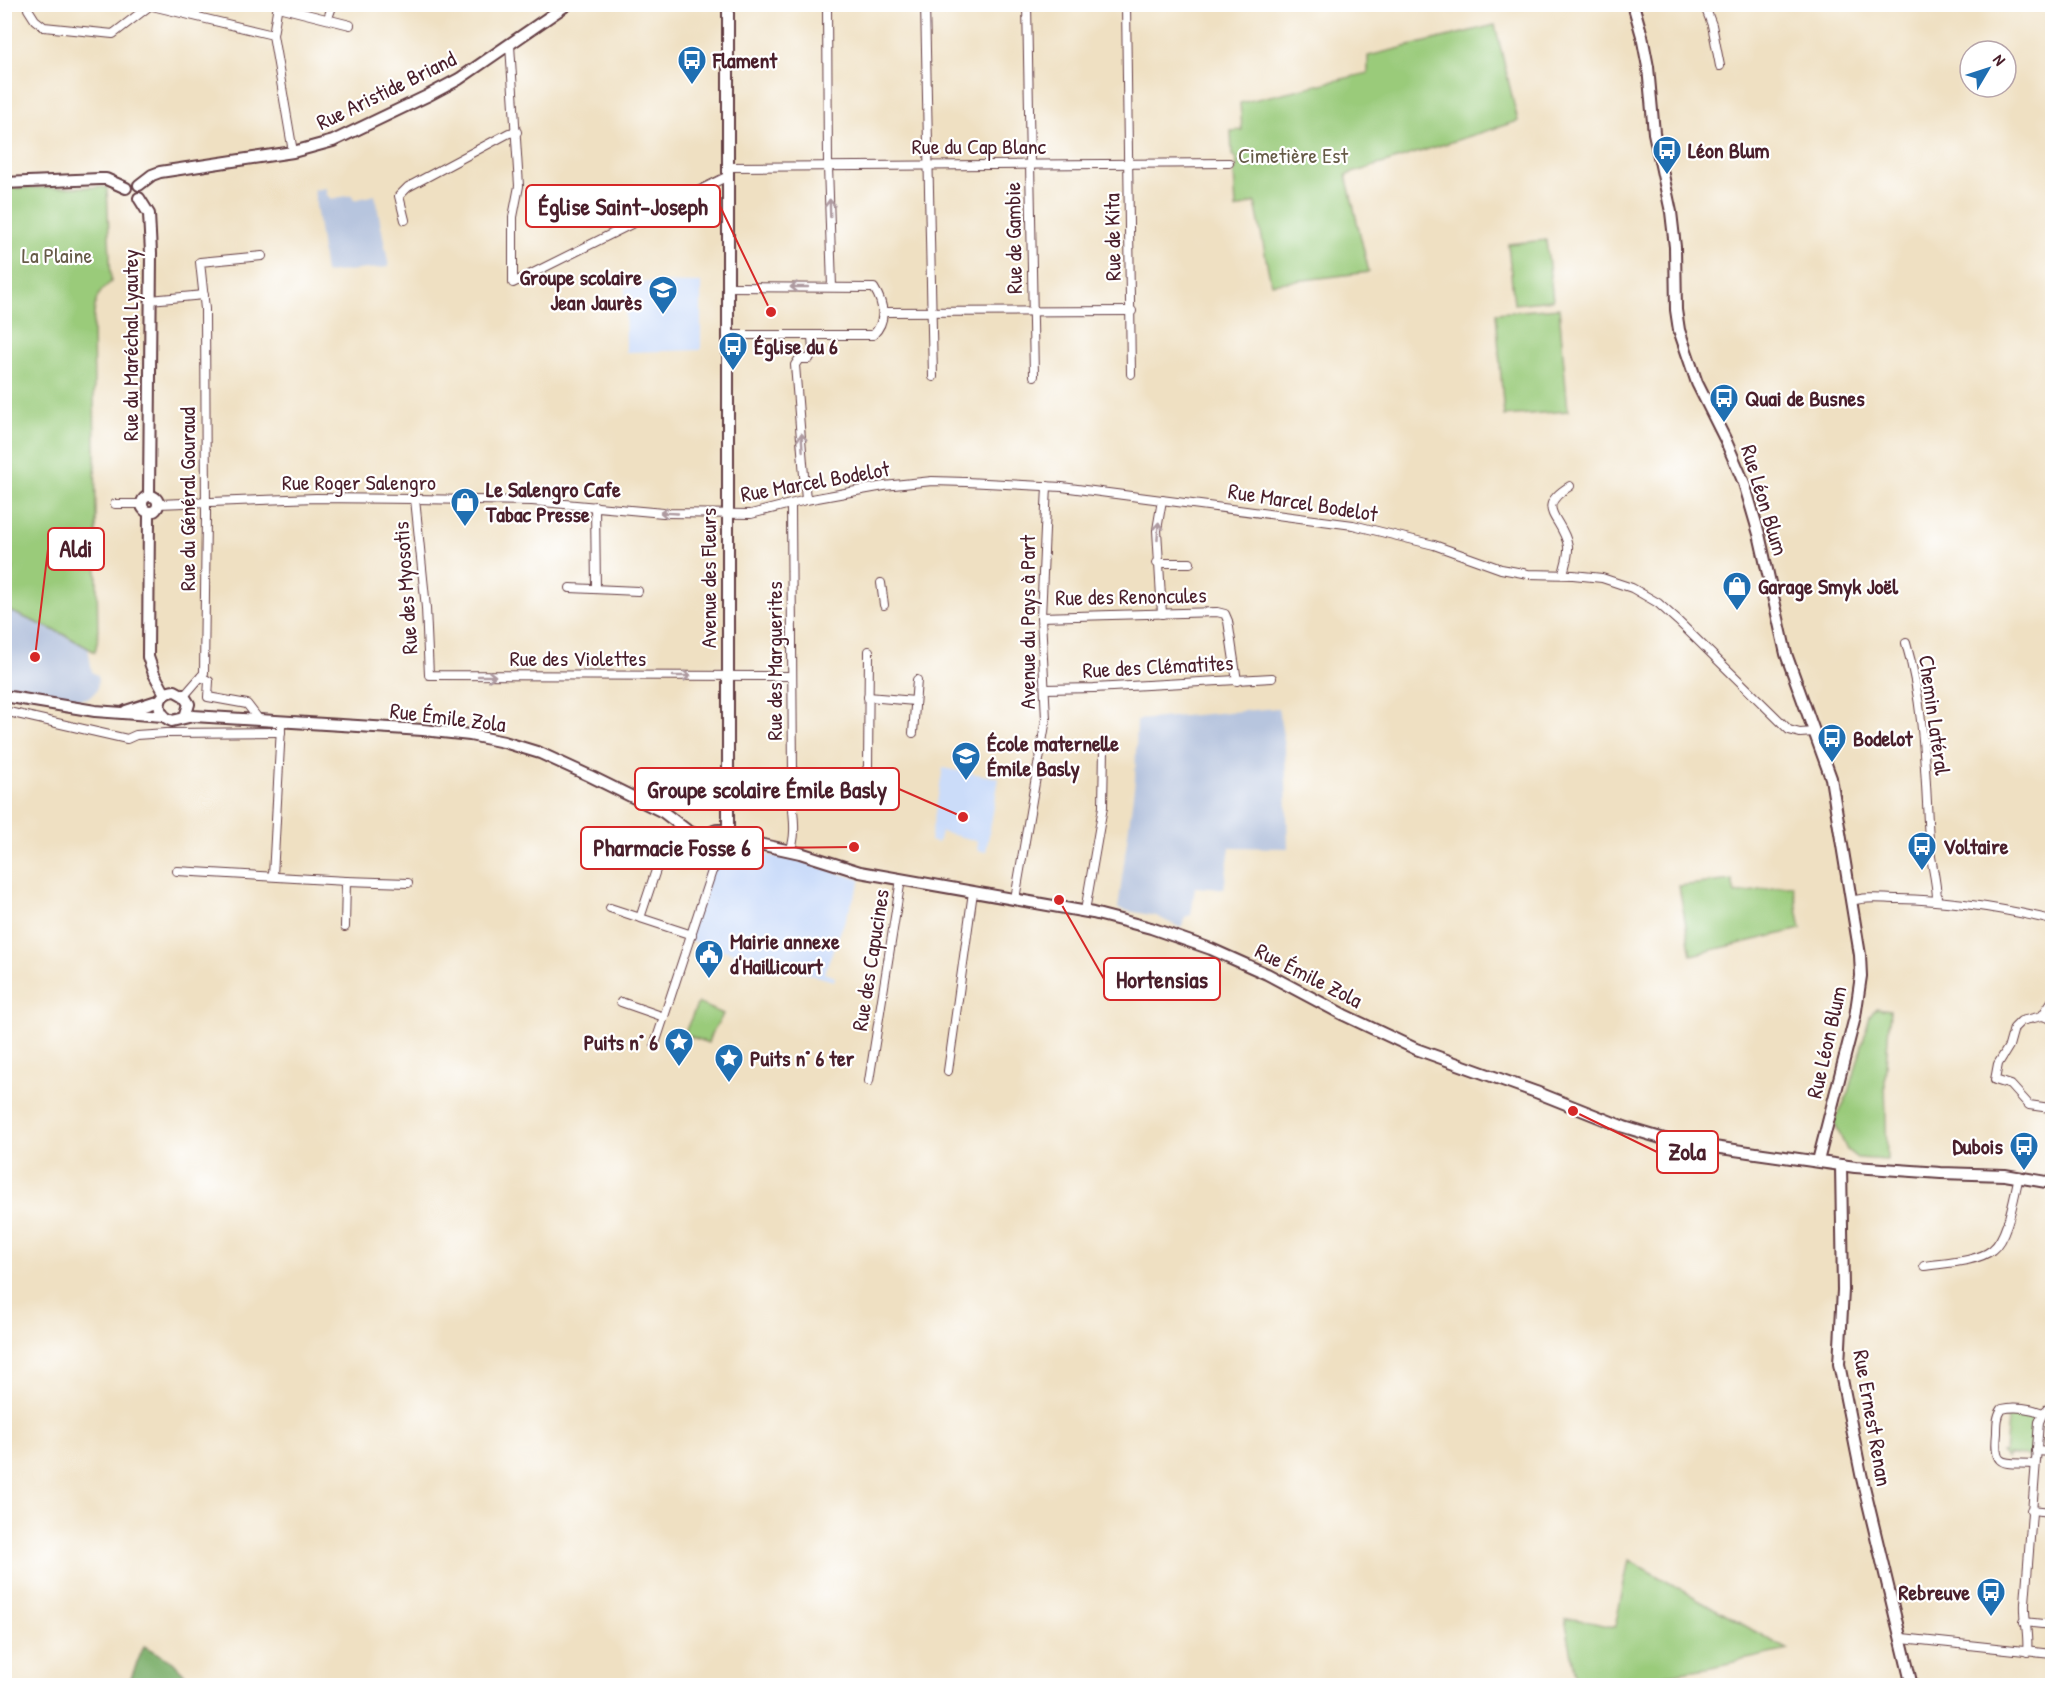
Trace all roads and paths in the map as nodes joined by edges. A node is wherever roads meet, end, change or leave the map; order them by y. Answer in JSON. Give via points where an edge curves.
{"nodes":[{"id":1,"x":28,"y":4,"type":"edge"},
{"id":2,"x":333,"y":4,"type":"edge"},
{"id":3,"x":568,"y":4,"type":"edge"},
{"id":4,"x":728,"y":4,"type":"edge"},
{"id":5,"x":826,"y":4,"type":"edge"},
{"id":6,"x":925,"y":4,"type":"edge"},
{"id":7,"x":1027,"y":4,"type":"edge"},
{"id":8,"x":1126,"y":4,"type":"edge"},
{"id":9,"x":1633,"y":4,"type":"edge"},
{"id":10,"x":1704,"y":4,"type":"edge"},
{"id":11,"x":152,"y":5,"type":"edge"},
{"id":12,"x":278,"y":6,"type":"edge"},
{"id":13,"x":328,"y":18,"type":"junction"},
{"id":14,"x":350,"y":25,"type":"dead end"},
{"id":15,"x":273,"y":35,"type":"junction"},
{"id":16,"x":510,"y":45,"type":"junction"},
{"id":17,"x":1720,"y":66,"type":"dead end"},
{"id":18,"x":517,"y":132,"type":"junction"},
{"id":19,"x":293,"y":152,"type":"junction"},
{"id":20,"x":1129,"y":163,"type":"junction"},
{"id":21,"x":1229,"y":163,"type":"dead end"},
{"id":22,"x":928,"y":164,"type":"junction"},
{"id":23,"x":1030,"y":164,"type":"junction"},
{"id":24,"x":828,"y":166,"type":"junction"},
{"id":25,"x":728,"y":172,"type":"junction"},
{"id":26,"x":4,"y":183,"type":"edge"},
{"id":27,"x":139,"y":185,"type":"junction"},
{"id":28,"x":126,"y":188,"type":"junction"},
{"id":29,"x":139,"y":198,"type":"junction"},
{"id":30,"x":405,"y":220,"type":"dead end"},
{"id":31,"x":262,"y":256,"type":"dead end"},
{"id":32,"x":729,"y":287,"type":"junction"},
{"id":33,"x":832,"y":287,"type":"junction"},
{"id":34,"x":204,"y":295,"type":"junction"},
{"id":35,"x":150,"y":300,"type":"junction"},
{"id":36,"x":1032,"y":311,"type":"junction"},
{"id":37,"x":1132,"y":311,"type":"junction"},
{"id":38,"x":884,"y":312,"type":"junction"},
{"id":39,"x":931,"y":312,"type":"junction"},
{"id":40,"x":812,"y":334,"type":"junction"},
{"id":41,"x":728,"y":336,"type":"junction"},
{"id":42,"x":1131,"y":374,"type":"dead end"},
{"id":43,"x":1034,"y":376,"type":"dead end"},
{"id":44,"x":933,"y":377,"type":"dead end"},
{"id":45,"x":1047,"y":486,"type":"junction"},
{"id":46,"x":1570,"y":486,"type":"dead end"},
{"id":47,"x":415,"y":499,"type":"junction"},
{"id":48,"x":806,"y":500,"type":"junction"},
{"id":49,"x":1162,"y":500,"type":"junction"},
{"id":50,"x":206,"y":503,"type":"junction"},
{"id":51,"x":115,"y":504,"type":"dead end"},
{"id":52,"x":149,"y":504,"type":"junction"},
{"id":53,"x":791,"y":505,"type":"junction"},
{"id":54,"x":595,"y":506,"type":"junction"},
{"id":55,"x":728,"y":514,"type":"junction"},
{"id":56,"x":1190,"y":562,"type":"dead end"},
{"id":57,"x":1158,"y":563,"type":"junction"},
{"id":58,"x":1563,"y":574,"type":"junction"},
{"id":59,"x":881,"y":583,"type":"dead end"},
{"id":60,"x":570,"y":588,"type":"dead end"},
{"id":61,"x":596,"y":589,"type":"junction"},
{"id":62,"x":638,"y":591,"type":"dead end"},
{"id":63,"x":884,"y":605,"type":"dead end"},
{"id":64,"x":1162,"y":614,"type":"junction"},
{"id":65,"x":1041,"y":617,"type":"junction"},
{"id":66,"x":1906,"y":643,"type":"dead end"},
{"id":67,"x":868,"y":651,"type":"dead end"},
{"id":68,"x":429,"y":675,"type":"joint"},
{"id":69,"x":727,"y":676,"type":"junction"},
{"id":70,"x":792,"y":676,"type":"junction"},
{"id":71,"x":201,"y":677,"type":"junction"},
{"id":72,"x":1272,"y":678,"type":"dead end"},
{"id":73,"x":917,"y":680,"type":"dead end"},
{"id":74,"x":1237,"y":681,"type":"junction"},
{"id":75,"x":1045,"y":689,"type":"junction"},
{"id":76,"x":4,"y":696,"type":"edge"},
{"id":77,"x":163,"y":697,"type":"junction"},
{"id":78,"x":868,"y":697,"type":"junction"},
{"id":79,"x":186,"y":700,"type":"junction"},
{"id":80,"x":915,"y":701,"type":"junction"},
{"id":81,"x":4,"y":711,"type":"edge"},
{"id":82,"x":120,"y":713,"type":"junction"},
{"id":83,"x":163,"y":716,"type":"junction"},
{"id":84,"x":181,"y":719,"type":"junction"},
{"id":85,"x":236,"y":719,"type":"junction"},
{"id":86,"x":260,"y":721,"type":"junction"},
{"id":87,"x":281,"y":727,"type":"junction"},
{"id":88,"x":1814,"y":732,"type":"junction"},
{"id":89,"x":177,"y":733,"type":"junction"},
{"id":90,"x":913,"y":733,"type":"dead end"},
{"id":91,"x":1104,"y":748,"type":"dead end"},
{"id":92,"x":793,"y":776,"type":"junction"},
{"id":93,"x":674,"y":821,"type":"junction"},
{"id":94,"x":710,"y":834,"type":"junction"},
{"id":95,"x":727,"y":841,"type":"junction"},
{"id":96,"x":709,"y":850,"type":"junction"},
{"id":97,"x":790,"y":851,"type":"junction"},
{"id":98,"x":653,"y":853,"type":"dead end"},
{"id":99,"x":177,"y":871,"type":"dead end"},
{"id":100,"x":712,"y":871,"type":"junction"},
{"id":101,"x":273,"y":876,"type":"junction"},
{"id":102,"x":901,"y":879,"type":"junction"},
{"id":103,"x":346,"y":881,"type":"junction"},
{"id":104,"x":408,"y":884,"type":"dead end"},
{"id":105,"x":973,"y":892,"type":"junction"},
{"id":106,"x":1015,"y":899,"type":"junction"},
{"id":107,"x":1937,"y":900,"type":"junction"},
{"id":108,"x":1852,"y":901,"type":"junction"},
{"id":109,"x":610,"y":908,"type":"dead end"},
{"id":110,"x":1085,"y":911,"type":"junction"},
{"id":111,"x":640,"y":918,"type":"junction"},
{"id":112,"x":2052,"y":921,"type":"edge"},
{"id":113,"x":345,"y":927,"type":"dead end"},
{"id":114,"x":692,"y":935,"type":"junction"},
{"id":115,"x":2052,"y":1001,"type":"edge"},
{"id":116,"x":621,"y":1002,"type":"dead end"},
{"id":117,"x":2042,"y":1016,"type":"junction"},
{"id":118,"x":664,"y":1017,"type":"junction"},
{"id":119,"x":2052,"y":1019,"type":"edge"},
{"id":120,"x":656,"y":1044,"type":"dead end"},
{"id":121,"x":948,"y":1071,"type":"dead end"},
{"id":122,"x":869,"y":1081,"type":"dead end"},
{"id":123,"x":2052,"y":1111,"type":"edge"},
{"id":124,"x":1818,"y":1161,"type":"junction"},
{"id":125,"x":1841,"y":1165,"type":"junction"},
{"id":126,"x":2019,"y":1176,"type":"junction"},
{"id":127,"x":2052,"y":1180,"type":"edge"},
{"id":128,"x":1924,"y":1266,"type":"dead end"},
{"id":129,"x":2052,"y":1405,"type":"edge"},
{"id":130,"x":2043,"y":1413,"type":"junction"},
{"id":131,"x":2036,"y":1451,"type":"junction"},
{"id":132,"x":2052,"y":1452,"type":"edge"},
{"id":133,"x":2035,"y":1464,"type":"junction"},
{"id":134,"x":2031,"y":1510,"type":"junction"},
{"id":135,"x":2052,"y":1512,"type":"edge"},
{"id":136,"x":2024,"y":1622,"type":"junction"},
{"id":137,"x":2052,"y":1625,"type":"edge"},
{"id":138,"x":1902,"y":1638,"type":"junction"},
{"id":139,"x":2027,"y":1652,"type":"junction"},
{"id":140,"x":2052,"y":1654,"type":"edge"},
{"id":141,"x":1912,"y":1686,"type":"edge"}],
"edges":[{"from":1,"to":11,"type":"street","via":[[35,20],[44,27],[113,34]]},
{"from":2,"to":13,"type":"street"},
{"from":3,"to":16,"type":"street","name":"Rue Aristide Briand"},
{"from":4,"to":25,"type":"street","name":"Avenue des Fleurs"},
{"from":5,"to":24,"type":"street"},
{"from":6,"to":22,"type":"street"},
{"from":7,"to":23,"type":"street","name":"Rue de Gambie"},
{"from":8,"to":20,"type":"street","name":"Rue de Kita"},
{"from":9,"to":88,"type":"street","name":"Rue Léon Blum","via":[[1642,36],[1654,133],[1673,228],[1676,310],[1684,349],[1744,483],[1786,654]]},
{"from":10,"to":17,"type":"street"},
{"from":11,"to":15,"type":"street"},
{"from":12,"to":13,"type":"street"},
{"from":12,"to":15,"type":"street"},
{"from":13,"to":14,"type":"street"},
{"from":15,"to":19,"type":"street"},
{"from":16,"to":18,"type":"street"},
{"from":16,"to":19,"type":"street","name":"Rue Aristide Briand","via":[[459,79],[408,106],[333,141]]},
{"from":18,"to":25,"type":"street","via":[[519,186],[513,217],[513,283]]},
{"from":18,"to":30,"type":"street","via":[[408,186],[399,196]]},
{"from":19,"to":27,"type":"street","name":"Rue Aristide Briand","via":[[160,172]]},
{"from":20,"to":21,"type":"street","name":"Rue du Cap Blanc"},
{"from":20,"to":23,"type":"street","name":"Rue du Cap Blanc"},
{"from":20,"to":37,"type":"street","name":"Rue de Kita"},
{"from":22,"to":23,"type":"street","name":"Rue du Cap Blanc"},
{"from":22,"to":24,"type":"street","name":"Rue du Cap Blanc"},
{"from":22,"to":39,"type":"street"},
{"from":23,"to":36,"type":"street","name":"Rue de Gambie"},
{"from":24,"to":25,"type":"street","name":"Rue du Cap Blanc"},
{"from":33,"to":24,"type":"street","one_way":true},
{"from":25,"to":32,"type":"street","name":"Avenue des Fleurs"},
{"from":26,"to":28,"type":"street","via":[[106,179]]},
{"from":27,"to":28,"type":"street"},
{"from":27,"to":29,"type":"street"},
{"from":28,"to":29,"type":"street","via":[[128,197]]},
{"from":29,"to":35,"type":"street","name":"Rue du Maréchal Lyautey","via":[[149,214]]},
{"from":31,"to":34,"type":"street","name":"Rue du Général Gouraud","via":[[200,262]]},
{"from":33,"to":32,"type":"street","one_way":true},
{"from":32,"to":41,"type":"street","name":"Avenue des Fleurs"},
{"from":33,"to":38,"type":"street","via":[[874,288]]},
{"from":34,"to":35,"type":"street"},
{"from":34,"to":50,"type":"street","name":"Rue du Général Gouraud"},
{"from":35,"to":52,"type":"street","name":"Rue du Maréchal Lyautey"},
{"from":36,"to":37,"type":"street"},
{"from":36,"to":39,"type":"street"},
{"from":36,"to":43,"type":"street","name":"Rue de Gambie"},
{"from":37,"to":42,"type":"street","name":"Rue de Kita"},
{"from":38,"to":39,"type":"street"},
{"from":38,"to":40,"type":"street","via":[[873,335]]},
{"from":39,"to":44,"type":"street"},
{"from":40,"to":41,"type":"street"},
{"from":48,"to":40,"type":"street","one_way":true,"via":[[795,365],[800,359],[809,358],[813,351]]},
{"from":41,"to":55,"type":"street","name":"Avenue des Fleurs"},
{"from":45,"to":48,"type":"street","name":"Rue Marcel Bodelot","via":[[932,481]]},
{"from":45,"to":49,"type":"street","name":"Rue Marcel Bodelot"},
{"from":45,"to":65,"type":"street","name":"Avenue du Pays à Part"},
{"from":46,"to":58,"type":"street","via":[[1558,493],[1551,509],[1567,542]]},
{"from":47,"to":50,"type":"street","name":"Rue Roger Salengro"},
{"from":47,"to":54,"type":"street","name":"Rue Roger Salengro"},
{"from":47,"to":68,"type":"street","name":"Rue des Myosotis"},
{"from":48,"to":53,"type":"street","name":"Rue Marcel Bodelot"},
{"from":57,"to":49,"type":"street","one_way":true,"via":[[1157,530]]},
{"from":49,"to":58,"type":"street","name":"Rue Marcel Bodelot","via":[[1353,525],[1501,569]]},
{"from":50,"to":52,"type":"street"},
{"from":50,"to":71,"type":"street","name":"Rue du Général Gouraud"},
{"from":51,"to":52,"type":"street"},
{"from":52,"to":77,"type":"street","name":"Rue du Maréchal Lyautey","via":[[148,657]]},
{"from":53,"to":55,"type":"street","name":"Rue Marcel Bodelot","via":[[751,514]]},
{"from":53,"to":70,"type":"street","name":"Rue des Marguerites"},
{"from":55,"to":54,"type":"street","name":"Rue Roger Salengro","one_way":true},
{"from":54,"to":61,"type":"street"},
{"from":55,"to":69,"type":"street","name":"Avenue des Fleurs"},
{"from":56,"to":57,"type":"street"},
{"from":57,"to":64,"type":"street"},
{"from":58,"to":88,"type":"street","name":"Rue Marcel Bodelot","via":[[1608,579],[1658,603],[1789,730]]},
{"from":59,"to":63,"type":"street"},
{"from":60,"to":61,"type":"street"},
{"from":61,"to":62,"type":"street"},
{"from":64,"to":65,"type":"street","name":"Rue des Renoncules"},
{"from":64,"to":74,"type":"street","name":"Rue des Renoncules","via":[[1225,614]]},
{"from":65,"to":75,"type":"street","name":"Avenue du Pays à Part"},
{"from":66,"to":107,"type":"street","name":"Chemin Latéral","via":[[1921,714]]},
{"from":67,"to":78,"type":"street"},
{"from":68,"to":69,"type":"street","name":"Rue des Violettes","one_way":true},
{"from":69,"to":70,"type":"street","name":"Rue des Violettes"},
{"from":69,"to":95,"type":"street","name":"Avenue des Fleurs"},
{"from":70,"to":92,"type":"street","name":"Rue des Marguerites"},
{"from":71,"to":79,"type":"street"},
{"from":71,"to":86,"type":"street","via":[[209,681],[208,697],[247,704]]},
{"from":72,"to":74,"type":"street","name":"Rue des Clématites"},
{"from":73,"to":80,"type":"street"},
{"from":74,"to":75,"type":"street","name":"Rue des Clématites"},
{"from":75,"to":106,"type":"street","name":"Avenue du Pays à Part","via":[[1044,734]]},
{"from":76,"to":82,"type":"street"},
{"from":77,"to":79,"type":"street","via":[[176,692]]},
{"from":77,"to":82,"type":"street"},
{"from":77,"to":83,"type":"street","via":[[159,707]]},
{"from":78,"to":80,"type":"street"},
{"from":78,"to":92,"type":"street","via":[[868,767],[864,774]]},
{"from":79,"to":84,"type":"street"},
{"from":79,"to":85,"type":"street"},
{"from":80,"to":90,"type":"street"},
{"from":81,"to":89,"type":"street","via":[[123,739]]},
{"from":82,"to":83,"type":"street"},
{"from":83,"to":84,"type":"street","via":[[171,721]]},
{"from":84,"to":85,"type":"street"},
{"from":84,"to":89,"type":"street"},
{"from":85,"to":86,"type":"street","name":"Rue Émile Zola"},
{"from":86,"to":87,"type":"street","name":"Rue Émile Zola"},
{"from":87,"to":89,"type":"street"},
{"from":87,"to":93,"type":"street","name":"Rue Émile Zola","via":[[423,730],[504,742],[580,771]]},
{"from":87,"to":101,"type":"street"},
{"from":88,"to":108,"type":"street","name":"Rue Léon Blum","via":[[1831,778]]},
{"from":91,"to":110,"type":"street","via":[[1103,807]]},
{"from":92,"to":97,"type":"street","name":"Rue des Marguerites","via":[[794,841]]},
{"from":93,"to":94,"type":"street","name":"Rue Émile Zola","via":[[698,835]]},
{"from":93,"to":96,"type":"street","name":"Rue Émile Zola"},
{"from":94,"to":95,"type":"street","name":"Rue Émile Zola"},
{"from":94,"to":96,"type":"street","via":[[706,840]]},
{"from":95,"to":96,"type":"street","via":[[718,857]]},
{"from":95,"to":97,"type":"street","name":"Rue Émile Zola"},
{"from":95,"to":100,"type":"street"},
{"from":96,"to":100,"type":"street"},
{"from":97,"to":102,"type":"street","name":"Rue Émile Zola","via":[[860,872]]},
{"from":98,"to":111,"type":"street","via":[[661,855]]},
{"from":99,"to":101,"type":"street"},
{"from":100,"to":114,"type":"street"},
{"from":101,"to":103,"type":"street"},
{"from":102,"to":105,"type":"street","name":"Rue Émile Zola"},
{"from":102,"to":122,"type":"street","name":"Rue des Capucines"},
{"from":103,"to":104,"type":"street"},
{"from":103,"to":113,"type":"street"},
{"from":105,"to":106,"type":"street","name":"Rue Émile Zola"},
{"from":105,"to":121,"type":"street"},
{"from":106,"to":110,"type":"street","name":"Rue Émile Zola"},
{"from":107,"to":108,"type":"street"},
{"from":107,"to":112,"type":"street","via":[[2013,910]]},
{"from":108,"to":124,"type":"street","name":"Rue Léon Blum","via":[[1860,955],[1859,994]]},
{"from":109,"to":111,"type":"street"},
{"from":110,"to":124,"type":"street","name":"Rue Émile Zola","via":[[1211,949],[1416,1049],[1624,1127],[1671,1141]]},
{"from":111,"to":114,"type":"street"},
{"from":114,"to":118,"type":"street"},
{"from":115,"to":117,"type":"street"},
{"from":116,"to":118,"type":"street"},
{"from":117,"to":119,"type":"street"},
{"from":117,"to":123,"type":"street","via":[[2021,1021],[2014,1028],[1995,1080],[2011,1085],[2029,1104]]},
{"from":118,"to":120,"type":"street"},
{"from":124,"to":125,"type":"street","name":"Rue Émile Zola"},
{"from":125,"to":126,"type":"street","name":"Rue Émile Zola"},
{"from":125,"to":138,"type":"street","name":"Rue Ernest Renan","via":[[1843,1290],[1839,1364],[1861,1474]]},
{"from":126,"to":127,"type":"street","name":"Rue Émile Zola"},
{"from":126,"to":128,"type":"street","via":[[2004,1232],[1991,1251],[1979,1257]]},
{"from":129,"to":130,"type":"street"},
{"from":130,"to":131,"type":"street"},
{"from":130,"to":133,"type":"street","via":[[2008,1407],[1998,1415],[1997,1457],[2002,1462]]},
{"from":131,"to":132,"type":"street"},
{"from":131,"to":133,"type":"street"},
{"from":133,"to":134,"type":"street"},
{"from":134,"to":135,"type":"street"},
{"from":134,"to":136,"type":"street"},
{"from":136,"to":137,"type":"street"},
{"from":136,"to":139,"type":"street"},
{"from":138,"to":139,"type":"street"},
{"from":138,"to":141,"type":"street","name":"Rue Ernest Renan"},
{"from":139,"to":140,"type":"street"}]}
